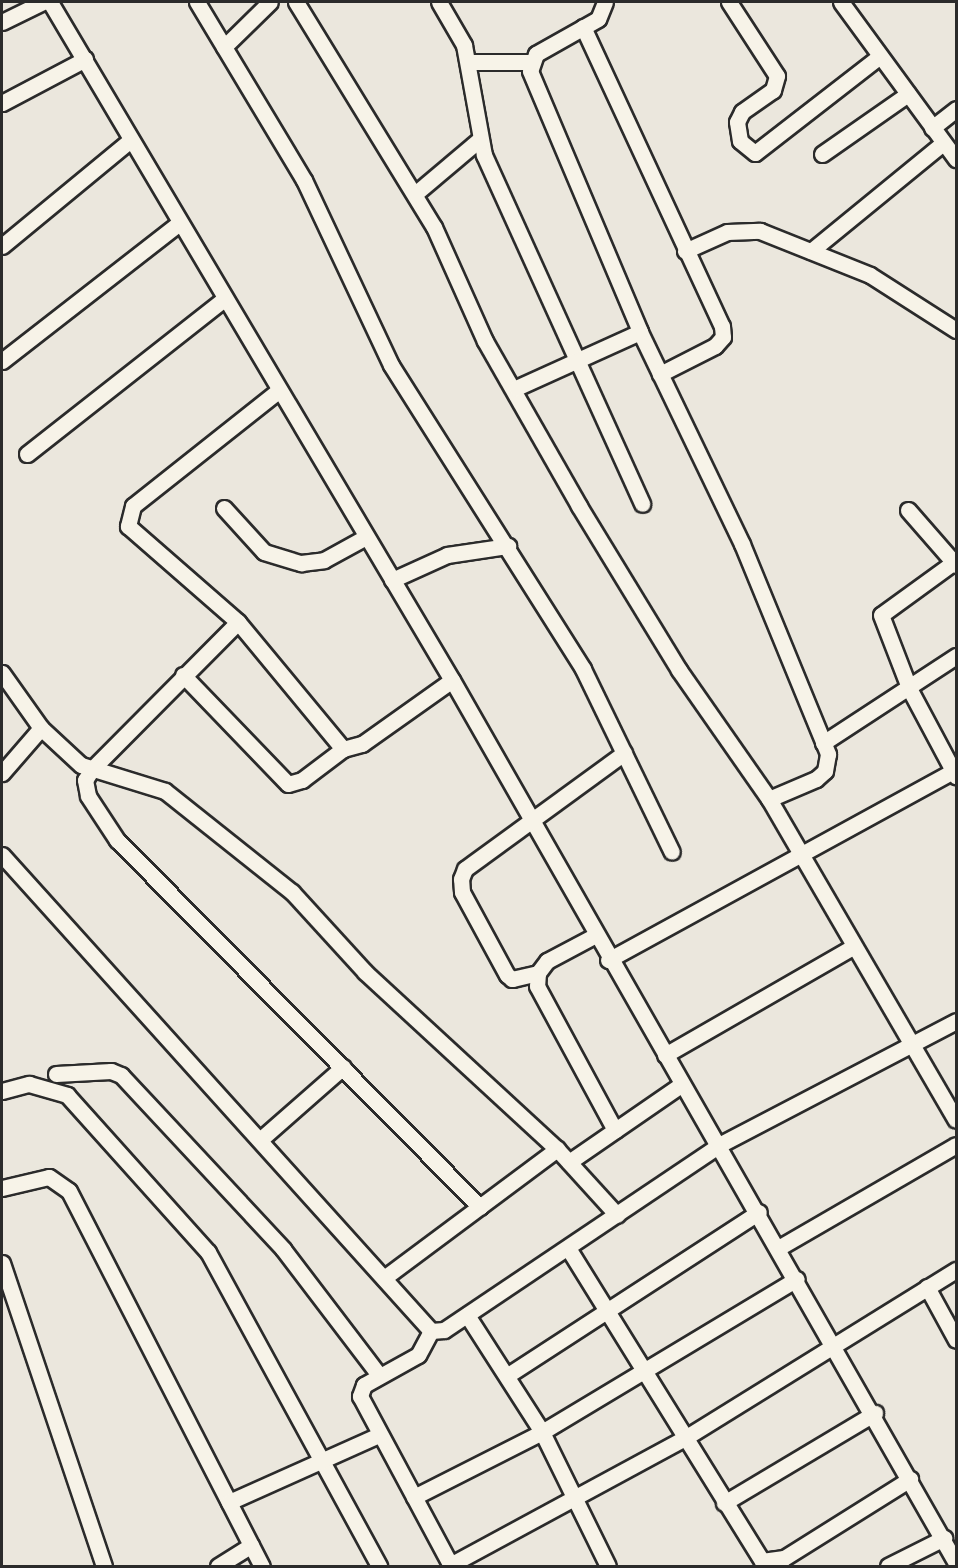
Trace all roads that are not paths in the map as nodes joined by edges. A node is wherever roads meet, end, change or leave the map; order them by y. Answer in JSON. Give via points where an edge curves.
{"nodes":[{"id":1,"x":43,"y":2,"type":"edge"},
{"id":2,"x":50,"y":2,"type":"edge"},
{"id":3,"x":197,"y":2,"type":"edge"},
{"id":4,"x":270,"y":2,"type":"edge"},
{"id":5,"x":296,"y":2,"type":"edge"},
{"id":6,"x":439,"y":2,"type":"edge"},
{"id":7,"x":604,"y":2,"type":"edge"},
{"id":8,"x":732,"y":2,"type":"edge"},
{"id":9,"x":841,"y":2,"type":"edge"},
{"id":10,"x":2,"y":22,"type":"edge"},
{"id":11,"x":583,"y":27,"type":"junction"},
{"id":12,"x":224,"y":47,"type":"junction"},
{"id":13,"x":880,"y":56,"type":"junction"},
{"id":14,"x":85,"y":59,"type":"junction"},
{"id":15,"x":469,"y":62,"type":"junction"},
{"id":16,"x":530,"y":62,"type":"junction"},
{"id":17,"x":908,"y":94,"type":"junction"},
{"id":18,"x":2,"y":103,"type":"edge"},
{"id":19,"x":957,"y":109,"type":"edge"},
{"id":20,"x":932,"y":128,"type":"junction"},
{"id":21,"x":480,"y":139,"type":"junction"},
{"id":22,"x":128,"y":142,"type":"junction"},
{"id":23,"x":943,"y":143,"type":"junction"},
{"id":24,"x":822,"y":154,"type":"dead end"},
{"id":25,"x":957,"y":159,"type":"edge"},
{"id":26,"x":415,"y":194,"type":"junction"},
{"id":27,"x":178,"y":224,"type":"junction"},
{"id":28,"x":2,"y":246,"type":"edge"},
{"id":29,"x":685,"y":251,"type":"junction"},
{"id":30,"x":811,"y":251,"type":"junction"},
{"id":31,"x":224,"y":299,"type":"junction"},
{"id":32,"x":955,"y":327,"type":"edge"},
{"id":33,"x":640,"y":332,"type":"junction"},
{"id":34,"x":577,"y":360,"type":"junction"},
{"id":35,"x":2,"y":362,"type":"edge"},
{"id":36,"x":660,"y":374,"type":"junction"},
{"id":37,"x":516,"y":388,"type":"junction"},
{"id":38,"x":278,"y":391,"type":"junction"},
{"id":39,"x":27,"y":454,"type":"dead end"},
{"id":40,"x":642,"y":504,"type":"dead end"},
{"id":41,"x":224,"y":508,"type":"dead end"},
{"id":42,"x":908,"y":510,"type":"dead end"},
{"id":43,"x":366,"y":537,"type":"junction"},
{"id":44,"x":508,"y":546,"type":"junction"},
{"id":45,"x":955,"y":563,"type":"edge"},
{"id":46,"x":392,"y":580,"type":"junction"},
{"id":47,"x":238,"y":622,"type":"junction"},
{"id":48,"x":957,"y":656,"type":"edge"},
{"id":49,"x":2,"y":673,"type":"edge"},
{"id":50,"x":183,"y":675,"type":"junction"},
{"id":51,"x":452,"y":680,"type":"junction"},
{"id":52,"x":910,"y":690,"type":"junction"},
{"id":53,"x":41,"y":728,"type":"junction"},
{"id":54,"x":823,"y":743,"type":"junction"},
{"id":55,"x":343,"y":749,"type":"junction"},
{"id":56,"x":624,"y":753,"type":"junction"},
{"id":57,"x":92,"y":769,"type":"junction"},
{"id":58,"x":2,"y":773,"type":"edge"},
{"id":59,"x":955,"y":774,"type":"edge"},
{"id":60,"x":769,"y":799,"type":"junction"},
{"id":61,"x":530,"y":824,"type":"junction"},
{"id":62,"x":672,"y":852,"type":"dead end"},
{"id":63,"x":2,"y":855,"type":"edge"},
{"id":64,"x":801,"y":856,"type":"junction"},
{"id":65,"x":594,"y":936,"type":"junction"},
{"id":66,"x":853,"y":946,"type":"junction"},
{"id":67,"x":608,"y":960,"type":"junction"},
{"id":68,"x":538,"y":973,"type":"junction"},
{"id":69,"x":957,"y":1021,"type":"edge"},
{"id":70,"x":908,"y":1044,"type":"junction"},
{"id":71,"x":665,"y":1055,"type":"junction"},
{"id":72,"x":343,"y":1067,"type":"junction"},
{"id":73,"x":56,"y":1074,"type":"dead end"},
{"id":74,"x":682,"y":1084,"type":"junction"},
{"id":75,"x":2,"y":1091,"type":"edge"},
{"id":76,"x":957,"y":1120,"type":"edge"},
{"id":77,"x":615,"y":1130,"type":"junction"},
{"id":78,"x":261,"y":1139,"type":"junction"},
{"id":79,"x":719,"y":1145,"type":"junction"},
{"id":80,"x":957,"y":1145,"type":"edge"},
{"id":81,"x":557,"y":1149,"type":"junction"},
{"id":82,"x":569,"y":1162,"type":"junction"},
{"id":83,"x":2,"y":1188,"type":"edge"},
{"id":84,"x":480,"y":1207,"type":"junction"},
{"id":85,"x":759,"y":1212,"type":"junction"},
{"id":86,"x":617,"y":1215,"type":"junction"},
{"id":87,"x":780,"y":1247,"type":"junction"},
{"id":88,"x":568,"y":1248,"type":"junction"},
{"id":89,"x":2,"y":1263,"type":"edge"},
{"id":90,"x":957,"y":1270,"type":"edge"},
{"id":91,"x":384,"y":1278,"type":"junction"},
{"id":92,"x":797,"y":1279,"type":"junction"},
{"id":93,"x":927,"y":1287,"type":"junction"},
{"id":94,"x":609,"y":1308,"type":"junction"},
{"id":95,"x":467,"y":1315,"type":"junction"},
{"id":96,"x":431,"y":1331,"type":"junction"},
{"id":97,"x":957,"y":1340,"type":"edge"},
{"id":98,"x":835,"y":1341,"type":"junction"},
{"id":99,"x":648,"y":1371,"type":"junction"},
{"id":100,"x":379,"y":1375,"type":"junction"},
{"id":101,"x":508,"y":1375,"type":"junction"},
{"id":102,"x":875,"y":1413,"type":"junction"},
{"id":103,"x":542,"y":1432,"type":"junction"},
{"id":104,"x":380,"y":1435,"type":"junction"},
{"id":105,"x":685,"y":1438,"type":"junction"},
{"id":106,"x":324,"y":1460,"type":"junction"},
{"id":107,"x":910,"y":1479,"type":"junction"},
{"id":108,"x":414,"y":1497,"type":"junction"},
{"id":109,"x":574,"y":1500,"type":"junction"},
{"id":110,"x":229,"y":1502,"type":"junction"},
{"id":111,"x":724,"y":1503,"type":"junction"},
{"id":112,"x":944,"y":1538,"type":"junction"},
{"id":113,"x":251,"y":1545,"type":"junction"},
{"id":114,"x":957,"y":1563,"type":"edge"},
{"id":115,"x":104,"y":1566,"type":"edge"},
{"id":116,"x":218,"y":1566,"type":"edge"},
{"id":117,"x":262,"y":1566,"type":"edge"},
{"id":118,"x":380,"y":1566,"type":"edge"},
{"id":119,"x":451,"y":1566,"type":"edge"},
{"id":120,"x":608,"y":1566,"type":"edge"},
{"id":121,"x":888,"y":1566,"type":"edge"}],
"edges":[{"from":1,"to":10,"type":"street"},
{"from":2,"to":14,"type":"street"},
{"from":3,"to":12,"type":"street"},
{"from":4,"to":12,"type":"street"},
{"from":5,"to":26,"type":"street"},
{"from":6,"to":15,"type":"street"},
{"from":7,"to":11,"type":"street","via":[[598,19]]},
{"from":8,"to":13,"type":"street","via":[[777,76],[773,90],[737,122],[740,141],[755,153]]},
{"from":9,"to":13,"type":"street"},
{"from":11,"to":16,"type":"street"},
{"from":11,"to":29,"type":"street"},
{"from":12,"to":44,"type":"street","via":[[304,180],[391,365]]},
{"from":13,"to":17,"type":"street"},
{"from":14,"to":18,"type":"street"},
{"from":14,"to":22,"type":"street"},
{"from":15,"to":16,"type":"street"},
{"from":15,"to":21,"type":"street"},
{"from":16,"to":33,"type":"street"},
{"from":17,"to":20,"type":"street"},
{"from":17,"to":24,"type":"street"},
{"from":19,"to":20,"type":"street"},
{"from":20,"to":23,"type":"street"},
{"from":21,"to":26,"type":"street"},
{"from":21,"to":34,"type":"street"},
{"from":22,"to":27,"type":"street"},
{"from":22,"to":28,"type":"street"},
{"from":23,"to":25,"type":"street"},
{"from":23,"to":30,"type":"street"},
{"from":26,"to":37,"type":"street","via":[[485,341]]},
{"from":27,"to":31,"type":"street"},
{"from":27,"to":35,"type":"street"},
{"from":29,"to":30,"type":"street","via":[[727,232],[751,230]]},
{"from":29,"to":36,"type":"street","via":[[723,337]]},
{"from":30,"to":32,"type":"street","via":[[870,275]]},
{"from":31,"to":38,"type":"street"},
{"from":31,"to":39,"type":"street"},
{"from":33,"to":34,"type":"street"},
{"from":33,"to":36,"type":"street"},
{"from":34,"to":37,"type":"street"},
{"from":34,"to":40,"type":"street"},
{"from":36,"to":54,"type":"street","via":[[742,544]]},
{"from":37,"to":60,"type":"street","via":[[579,506],[667,650]]},
{"from":38,"to":43,"type":"street"},
{"from":38,"to":47,"type":"street","via":[[127,516],[135,534]]},
{"from":41,"to":43,"type":"street","via":[[264,552],[301,563],[324,560]]},
{"from":42,"to":45,"type":"street"},
{"from":43,"to":46,"type":"street"},
{"from":44,"to":46,"type":"street","via":[[447,555]]},
{"from":44,"to":56,"type":"street","via":[[583,669]]},
{"from":45,"to":52,"type":"street","via":[[881,615]]},
{"from":46,"to":51,"type":"street"},
{"from":47,"to":50,"type":"street"},
{"from":47,"to":55,"type":"street"},
{"from":48,"to":52,"type":"street"},
{"from":49,"to":53,"type":"street"},
{"from":50,"to":55,"type":"street","via":[[288,784],[303,780]]},
{"from":50,"to":57,"type":"street"},
{"from":51,"to":55,"type":"street","via":[[362,744]]},
{"from":51,"to":61,"type":"street"},
{"from":52,"to":54,"type":"street"},
{"from":52,"to":59,"type":"street"},
{"from":53,"to":57,"type":"street"},
{"from":53,"to":58,"type":"street"},
{"from":54,"to":60,"type":"street","via":[[825,771]]},
{"from":56,"to":61,"type":"street"},
{"from":56,"to":62,"type":"street"},
{"from":57,"to":72,"type":"street","via":[[85,787],[117,840]]},
{"from":57,"to":81,"type":"street","via":[[165,791],[292,892],[365,972]]},
{"from":59,"to":64,"type":"street"},
{"from":60,"to":64,"type":"street"},
{"from":61,"to":65,"type":"street"},
{"from":61,"to":68,"type":"street","via":[[465,869],[461,879],[462,892],[507,975],[512,979]]},
{"from":63,"to":78,"type":"street","via":[[156,1031]]},
{"from":64,"to":66,"type":"street"},
{"from":64,"to":67,"type":"street"},
{"from":65,"to":67,"type":"street"},
{"from":65,"to":68,"type":"street","via":[[547,962]]},
{"from":66,"to":70,"type":"street"},
{"from":66,"to":71,"type":"street"},
{"from":67,"to":71,"type":"street"},
{"from":68,"to":77,"type":"street","via":[[542,999]]},
{"from":69,"to":70,"type":"street"},
{"from":70,"to":76,"type":"street"},
{"from":70,"to":79,"type":"street"},
{"from":71,"to":74,"type":"street"},
{"from":72,"to":78,"type":"street"},
{"from":72,"to":84,"type":"street"},
{"from":73,"to":100,"type":"street","via":[[111,1071],[121,1075],[283,1249]]},
{"from":74,"to":77,"type":"street"},
{"from":74,"to":79,"type":"street"},
{"from":75,"to":106,"type":"street","via":[[29,1084],[67,1095],[208,1252]]},
{"from":77,"to":82,"type":"street"},
{"from":78,"to":91,"type":"street"},
{"from":79,"to":85,"type":"street"},
{"from":79,"to":86,"type":"street"},
{"from":80,"to":87,"type":"street"},
{"from":81,"to":82,"type":"street"},
{"from":81,"to":84,"type":"street"},
{"from":82,"to":86,"type":"street"},
{"from":83,"to":110,"type":"street","via":[[49,1177],[69,1191]]},
{"from":84,"to":91,"type":"street"},
{"from":85,"to":87,"type":"street"},
{"from":85,"to":94,"type":"street"},
{"from":86,"to":88,"type":"street"},
{"from":87,"to":92,"type":"street"},
{"from":88,"to":94,"type":"street"},
{"from":88,"to":95,"type":"street"},
{"from":89,"to":115,"type":"street"},
{"from":90,"to":93,"type":"street"},
{"from":91,"to":96,"type":"street"},
{"from":92,"to":98,"type":"street"},
{"from":92,"to":99,"type":"street"},
{"from":93,"to":97,"type":"street"},
{"from":93,"to":98,"type":"street"},
{"from":94,"to":99,"type":"street"},
{"from":94,"to":101,"type":"street"},
{"from":95,"to":96,"type":"street","via":[[444,1330]]},
{"from":95,"to":101,"type":"street"},
{"from":96,"to":100,"type":"street","via":[[418,1355]]},
{"from":98,"to":102,"type":"street"},
{"from":98,"to":105,"type":"street"},
{"from":99,"to":103,"type":"street"},
{"from":99,"to":105,"type":"street"},
{"from":100,"to":104,"type":"street","via":[[364,1385],[360,1396]]},
{"from":101,"to":103,"type":"street"},
{"from":102,"to":107,"type":"street"},
{"from":102,"to":111,"type":"street"},
{"from":103,"to":108,"type":"street"},
{"from":103,"to":109,"type":"street"},
{"from":104,"to":106,"type":"street"},
{"from":104,"to":108,"type":"street"},
{"from":105,"to":109,"type":"street"},
{"from":105,"to":111,"type":"street"},
{"from":106,"to":110,"type":"street"},
{"from":106,"to":118,"type":"street"},
{"from":107,"to":111,"type":"street","via":[[772,1563],[752,1552]]},
{"from":107,"to":112,"type":"street"},
{"from":108,"to":119,"type":"street"},
{"from":109,"to":119,"type":"street"},
{"from":109,"to":120,"type":"street"},
{"from":110,"to":113,"type":"street"},
{"from":112,"to":114,"type":"street"},
{"from":112,"to":121,"type":"street"},
{"from":113,"to":116,"type":"street"},
{"from":113,"to":117,"type":"street"}]}
